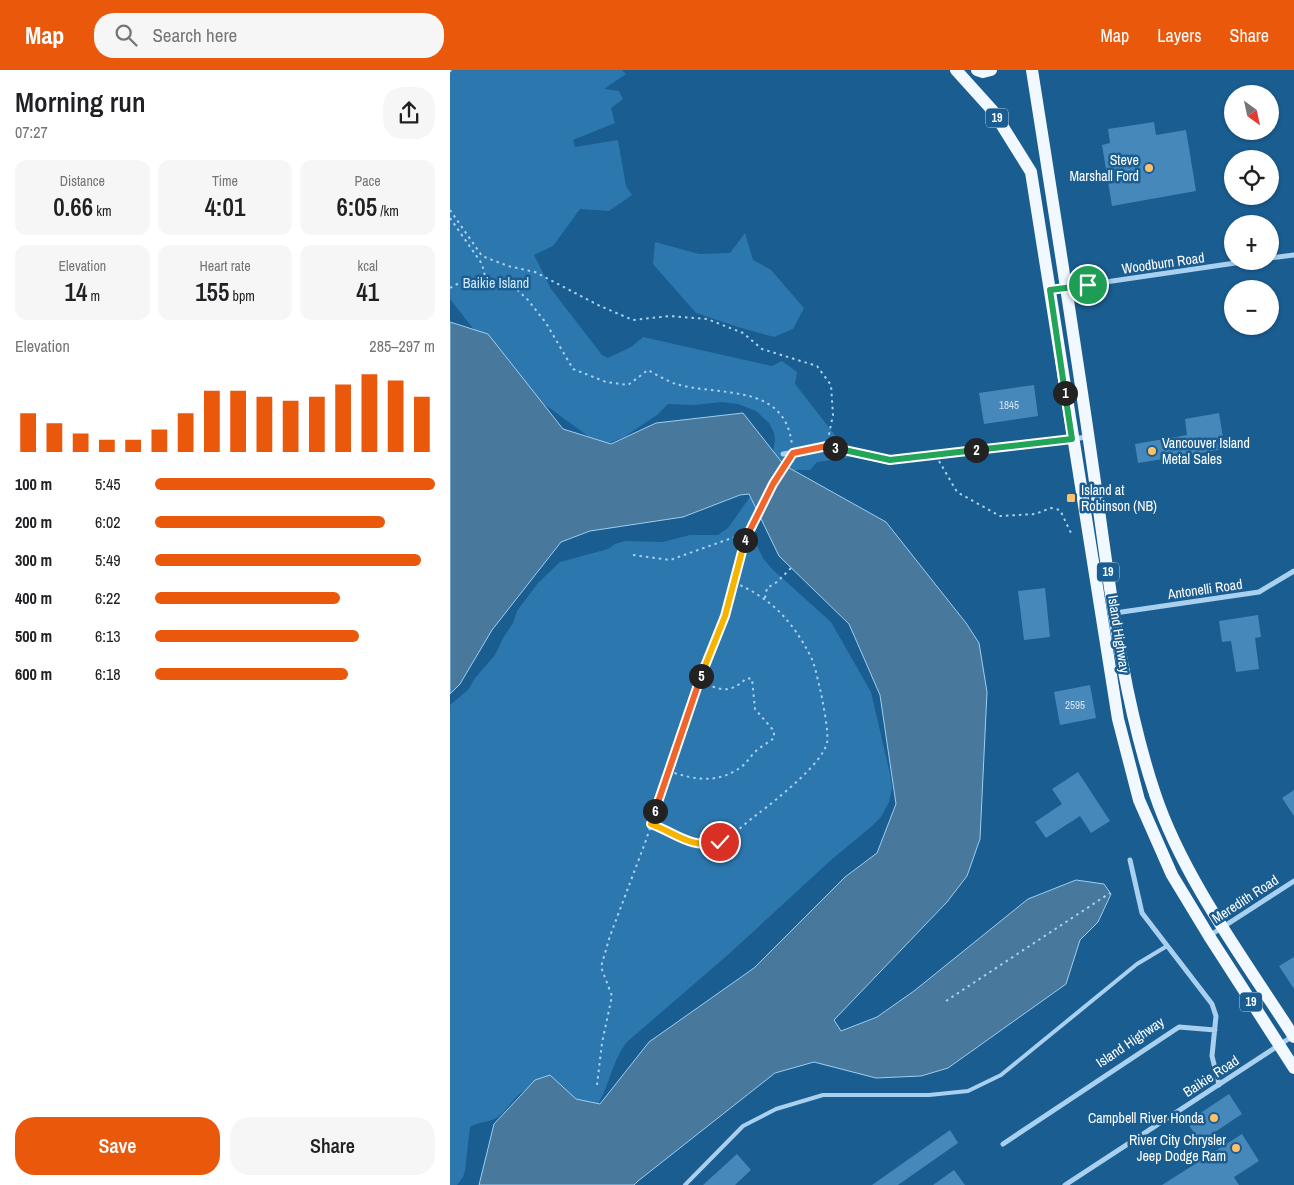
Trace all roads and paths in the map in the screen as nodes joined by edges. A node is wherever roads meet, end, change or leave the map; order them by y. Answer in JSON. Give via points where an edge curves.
{"nodes":[{"id":1,"x":956,"y":70,"type":"edge"},
{"id":2,"x":977,"y":70,"type":"edge"},
{"id":3,"x":991,"y":70,"type":"edge"},
{"id":4,"x":1032,"y":70,"type":"edge"},
{"id":5,"x":450,"y":210,"type":"edge"},
{"id":6,"x":450,"y":218,"type":"edge"},
{"id":7,"x":1294,"y":255,"type":"edge"},
{"id":8,"x":1279,"y":257,"type":"edge"},
{"id":9,"x":1224,"y":265,"type":"edge"},
{"id":10,"x":487,"y":284,"type":"junction"},
{"id":11,"x":450,"y":288,"type":"edge"},
{"id":12,"x":1067,"y":288,"type":"junction"},
{"id":13,"x":1050,"y":290,"type":"junction"},
{"id":14,"x":1089,"y":437,"type":"junction"},
{"id":15,"x":1072,"y":439,"type":"junction"},
{"id":16,"x":827,"y":446,"type":"junction"},
{"id":17,"x":793,"y":453,"type":"junction"},
{"id":18,"x":784,"y":454,"type":"dead end"},
{"id":19,"x":935,"y":455,"type":"junction"},
{"id":20,"x":746,"y":533,"type":"junction"},
{"id":21,"x":1070,"y":533,"type":"dead end"},
{"id":22,"x":633,"y":555,"type":"dead end"},
{"id":23,"x":791,"y":568,"type":"dead end"},
{"id":24,"x":1294,"y":571,"type":"edge"},
{"id":25,"x":733,"y":582,"type":"junction"},
{"id":26,"x":766,"y":598,"type":"junction"},
{"id":27,"x":1114,"y":613,"type":"junction"},
{"id":28,"x":699,"y":681,"type":"junction"},
{"id":29,"x":668,"y":771,"type":"junction"},
{"id":30,"x":651,"y":824,"type":"junction"},
{"id":31,"x":1130,"y":860,"type":"dead end"},
{"id":32,"x":1294,"y":881,"type":"edge"},
{"id":33,"x":1110,"y":893,"type":"dead end"},
{"id":34,"x":1223,"y":927,"type":"junction"},
{"id":35,"x":1209,"y":936,"type":"junction"},
{"id":36,"x":1167,"y":946,"type":"junction"},
{"id":37,"x":946,"y":1001,"type":"dead end"},
{"id":38,"x":1215,"y":1030,"type":"junction"},
{"id":39,"x":1294,"y":1036,"type":"edge"},
{"id":40,"x":1279,"y":1045,"type":"junction"},
{"id":41,"x":1294,"y":1068,"type":"edge"},
{"id":42,"x":597,"y":1085,"type":"dead end"},
{"id":43,"x":1219,"y":1085,"type":"junction"},
{"id":44,"x":1003,"y":1144,"type":"dead end"},
{"id":45,"x":685,"y":1185,"type":"edge"},
{"id":46,"x":1065,"y":1185,"type":"edge"}],
"edges":[{"from":1,"to":13,"type":"main road","name":"Island Highway","number":"19","via":[[993,111],[1031,172]]},
{"from":2,"to":3,"type":"main road"},
{"from":4,"to":12,"type":"main road","name":"Island Highway","number":"19"},
{"from":5,"to":16,"type":"path","via":[[482,256],[535,272],[633,320],[670,316],[707,319],[743,333],[762,349],[817,366],[831,385],[833,415]]},
{"from":6,"to":10,"type":"path","via":[[482,264]]},
{"from":7,"to":8,"type":"street"},
{"from":9,"to":12,"type":"street","name":"Woodburn Road"},
{"from":10,"to":11,"type":"path","via":[[459,283]]},
{"from":10,"to":17,"type":"path","via":[[509,282],[522,294],[546,323],[573,369],[606,382],[628,385],[648,370],[676,384],[749,394],[775,408],[790,432]]},
{"from":12,"to":13,"type":"street","name":"Woodburn Road"},
{"from":12,"to":14,"type":"main road","name":"Island Highway","number":"19"},
{"from":13,"to":15,"type":"main road","name":"Island Highway","number":"19"},
{"from":14,"to":15,"type":"street"},
{"from":14,"to":27,"type":"main road","name":"Island Highway","number":"19"},
{"from":15,"to":19,"type":"street"},
{"from":15,"to":35,"type":"main road","name":"Island Highway","number":"19","via":[[1118,719],[1139,800],[1172,874]]},
{"from":16,"to":17,"type":"street"},
{"from":16,"to":19,"type":"street","via":[[890,460]]},
{"from":17,"to":18,"type":"street"},
{"from":17,"to":20,"type":"path"},
{"from":19,"to":21,"type":"path","via":[[958,492],[1000,516],[1035,514],[1051,508],[1060,510]]},
{"from":20,"to":22,"type":"path","via":[[670,560]]},
{"from":20,"to":25,"type":"path"},
{"from":23,"to":26,"type":"path","via":[[767,588]]},
{"from":24,"to":27,"type":"street","name":"Antonelli Road","via":[[1259,592]]},
{"from":25,"to":26,"type":"path"},
{"from":25,"to":28,"type":"path","via":[[725,616]]},
{"from":26,"to":30,"type":"path","via":[[784,614],[811,658],[824,706],[827,743],[810,769],[775,801],[720,842],[708,845],[689,842]]},
{"from":27,"to":34,"type":"main road","name":"Island Highway","number":"19","via":[[1134,719],[1156,795],[1186,865]]},
{"from":28,"to":29,"type":"path"},
{"from":28,"to":29,"type":"path","via":[[719,689],[735,688],[747,678],[752,679],[755,709],[774,731],[774,738],[756,750],[746,763],[714,778],[696,780]]},
{"from":29,"to":30,"type":"path"},
{"from":30,"to":42,"type":"path","via":[[601,967],[612,996]]},
{"from":31,"to":36,"type":"street","via":[[1142,913]]},
{"from":32,"to":34,"type":"street","name":"Meredith Road"},
{"from":33,"to":37,"type":"path"},
{"from":34,"to":35,"type":"street","name":"Meredith Road"},
{"from":34,"to":39,"type":"main road","name":"Island Highway","number":"19"},
{"from":35,"to":40,"type":"main road","name":"Island Highway","number":"19"},
{"from":36,"to":38,"type":"street","via":[[1212,1004],[1216,1016]]},
{"from":36,"to":45,"type":"lane","via":[[1137,964],[1001,1075],[968,1091],[929,1095],[823,1096],[776,1109],[743,1126]]},
{"from":38,"to":43,"type":"street","via":[[1212,1056]]},
{"from":38,"to":44,"type":"street","name":"Island Highway","via":[[1179,1027]]},
{"from":39,"to":40,"type":"street","name":"Baikie Road"},
{"from":40,"to":41,"type":"main road","name":"Island Highway","number":"19"},
{"from":40,"to":43,"type":"street","name":"Baikie Road"},
{"from":43,"to":46,"type":"street","name":"Baikie Road"}]}
